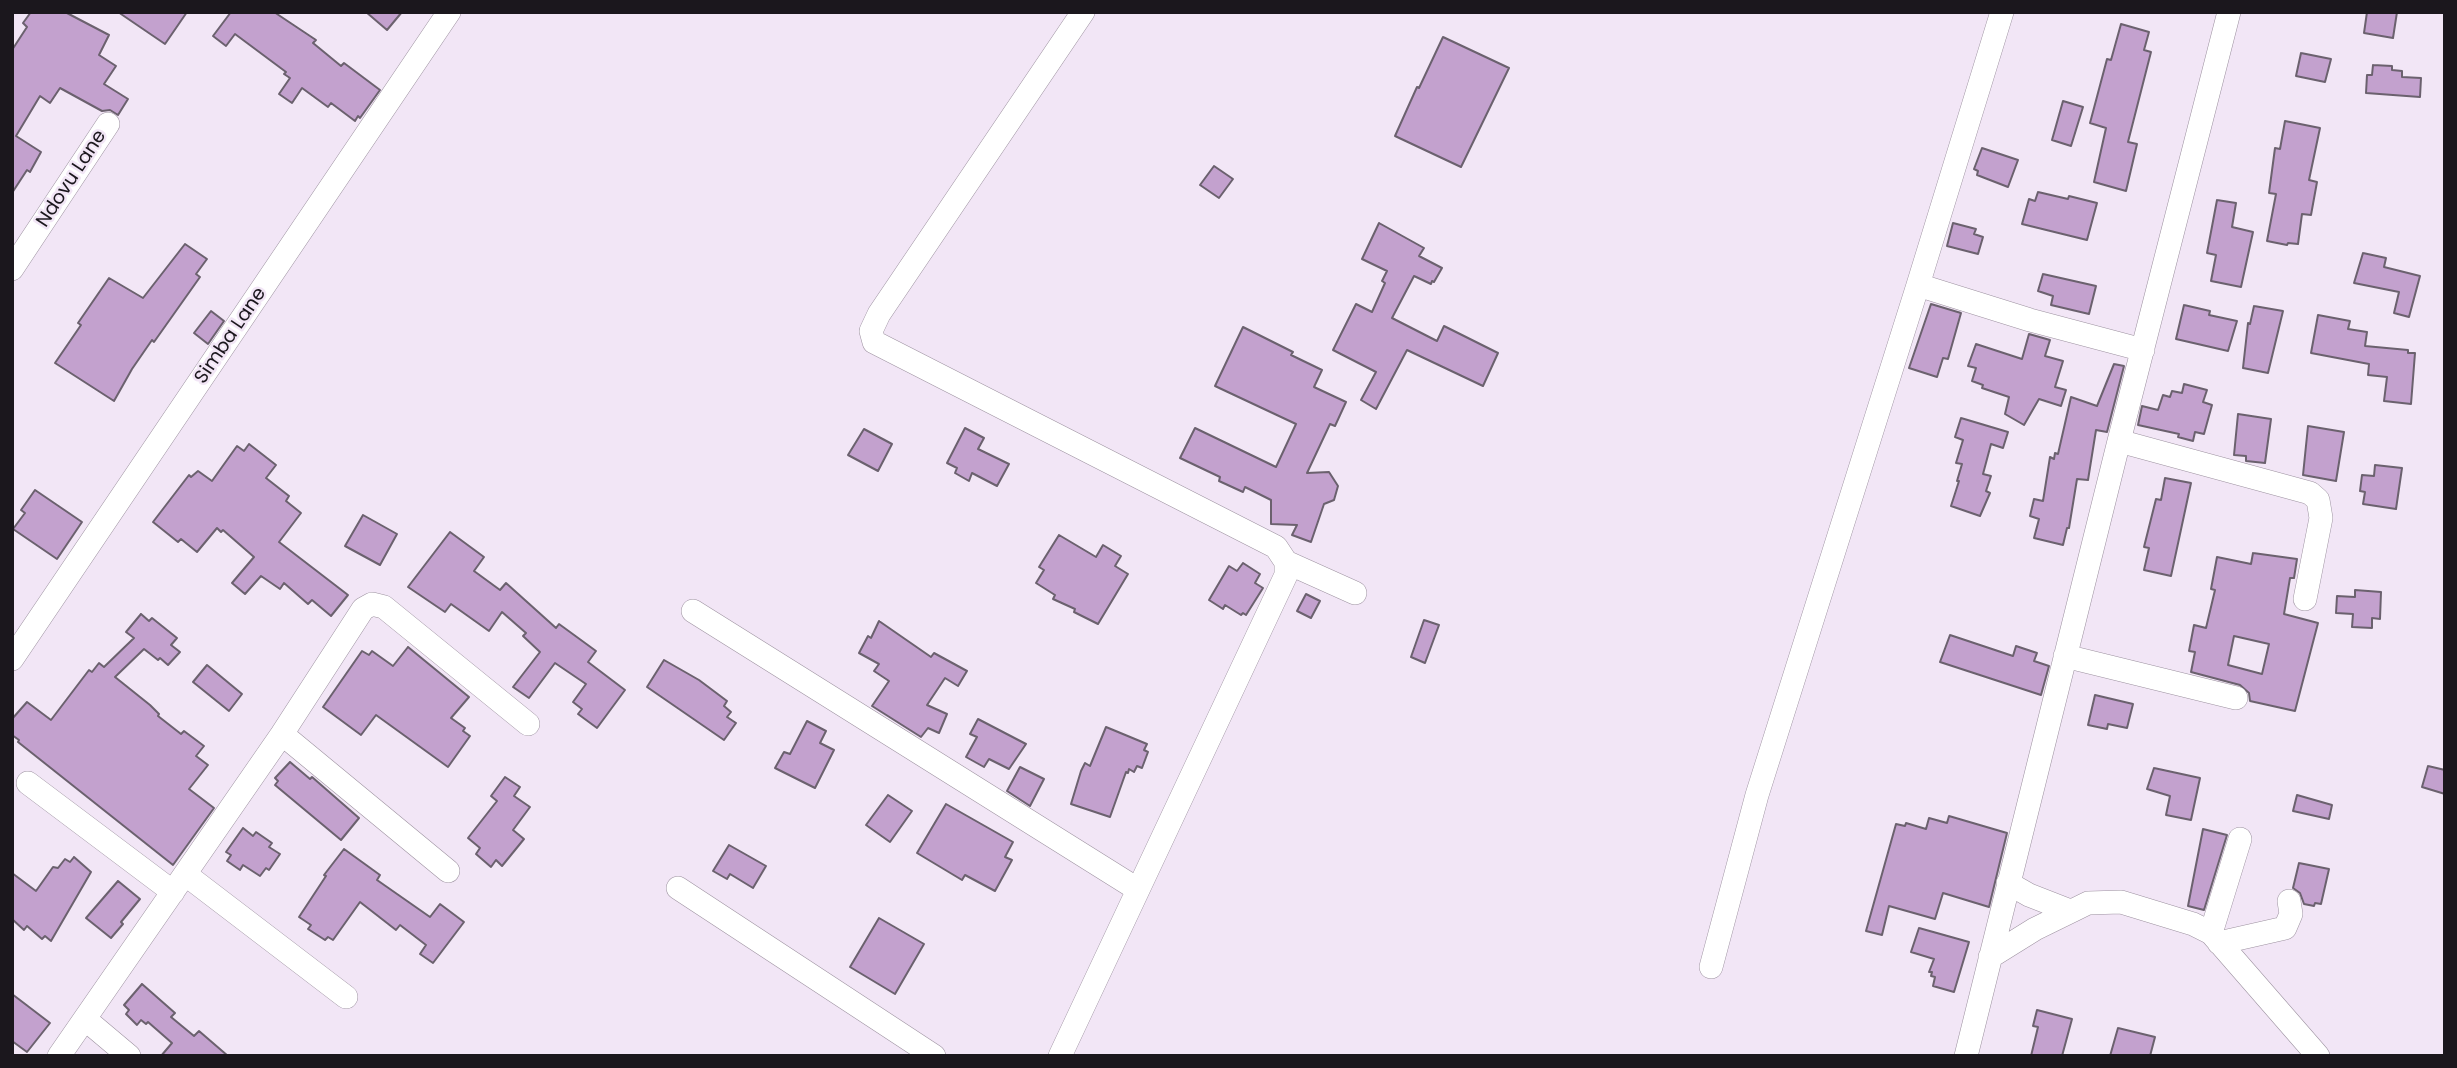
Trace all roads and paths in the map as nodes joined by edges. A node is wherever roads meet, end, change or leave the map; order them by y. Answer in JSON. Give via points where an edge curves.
{"nodes":[{"id":1,"x":449,"y":12,"type":"edge"},
{"id":2,"x":1083,"y":12,"type":"edge"},
{"id":3,"x":2002,"y":12,"type":"edge"},
{"id":4,"x":2229,"y":12,"type":"edge"},
{"id":5,"x":108,"y":124,"type":"dead end"},
{"id":6,"x":12,"y":270,"type":"edge"},
{"id":7,"x":1918,"y":285,"type":"junction"},
{"id":8,"x":2143,"y":350,"type":"junction"},
{"id":9,"x":2119,"y":441,"type":"junction"},
{"id":10,"x":1286,"y":562,"type":"junction"},
{"id":11,"x":1355,"y":593,"type":"dead end"},
{"id":12,"x":2305,"y":600,"type":"dead end"},
{"id":13,"x":693,"y":611,"type":"dead end"},
{"id":14,"x":2064,"y":656,"type":"junction"},
{"id":15,"x":12,"y":659,"type":"edge"},
{"id":16,"x":2236,"y":698,"type":"dead end"},
{"id":17,"x":528,"y":724,"type":"dead end"},
{"id":18,"x":282,"y":734,"type":"junction"},
{"id":19,"x":28,"y":782,"type":"dead end"},
{"id":20,"x":2240,"y":839,"type":"dead end"},
{"id":21,"x":448,"y":871,"type":"dead end"},
{"id":22,"x":179,"y":883,"type":"junction"},
{"id":23,"x":2008,"y":883,"type":"junction"},
{"id":24,"x":678,"y":888,"type":"dead end"},
{"id":25,"x":1137,"y":888,"type":"junction"},
{"id":26,"x":2289,"y":901,"type":"dead end"},
{"id":27,"x":2070,"y":911,"type":"junction"},
{"id":28,"x":2215,"y":938,"type":"junction"},
{"id":29,"x":1990,"y":957,"type":"junction"},
{"id":30,"x":1711,"y":967,"type":"dead end"},
{"id":31,"x":346,"y":997,"type":"dead end"},
{"id":32,"x":85,"y":1019,"type":"junction"},
{"id":33,"x":60,"y":1056,"type":"edge"},
{"id":34,"x":129,"y":1056,"type":"edge"},
{"id":35,"x":934,"y":1056,"type":"edge"},
{"id":36,"x":1060,"y":1056,"type":"edge"},
{"id":37,"x":1966,"y":1056,"type":"edge"},
{"id":38,"x":2318,"y":1056,"type":"edge"}],
"edges":[{"from":1,"to":15,"type":"street","name":"Simba Lane"},
{"from":2,"to":10,"type":"street","via":[[879,314],[871,331],[874,342],[1276,547]]},
{"from":3,"to":7,"type":"street"},
{"from":4,"to":8,"type":"street"},
{"from":5,"to":6,"type":"street","name":"Ndovu Lane"},
{"from":7,"to":8,"type":"street"},
{"from":7,"to":30,"type":"street","via":[[1757,795]]},
{"from":8,"to":9,"type":"street"},
{"from":9,"to":12,"type":"street","via":[[2310,493],[2318,500],[2321,518]]},
{"from":9,"to":14,"type":"street"},
{"from":10,"to":11,"type":"street"},
{"from":10,"to":25,"type":"street","via":[[1286,575]]},
{"from":13,"to":25,"type":"street"},
{"from":14,"to":16,"type":"street"},
{"from":14,"to":23,"type":"street"},
{"from":17,"to":18,"type":"street","via":[[384,607],[372,604],[363,609]]},
{"from":18,"to":21,"type":"street"},
{"from":18,"to":22,"type":"street"},
{"from":19,"to":22,"type":"street"},
{"from":20,"to":28,"type":"street"},
{"from":22,"to":31,"type":"street"},
{"from":22,"to":32,"type":"street"},
{"from":23,"to":27,"type":"street"},
{"from":23,"to":29,"type":"street"},
{"from":24,"to":35,"type":"street"},
{"from":25,"to":36,"type":"street"},
{"from":26,"to":28,"type":"street","via":[[2291,914],[2285,928]]},
{"from":27,"to":28,"type":"street","via":[[2088,903],[2121,902],[2193,925]]},
{"from":27,"to":29,"type":"street"},
{"from":28,"to":38,"type":"street"},
{"from":29,"to":37,"type":"street"},
{"from":32,"to":33,"type":"street"},
{"from":32,"to":34,"type":"street"}]}
